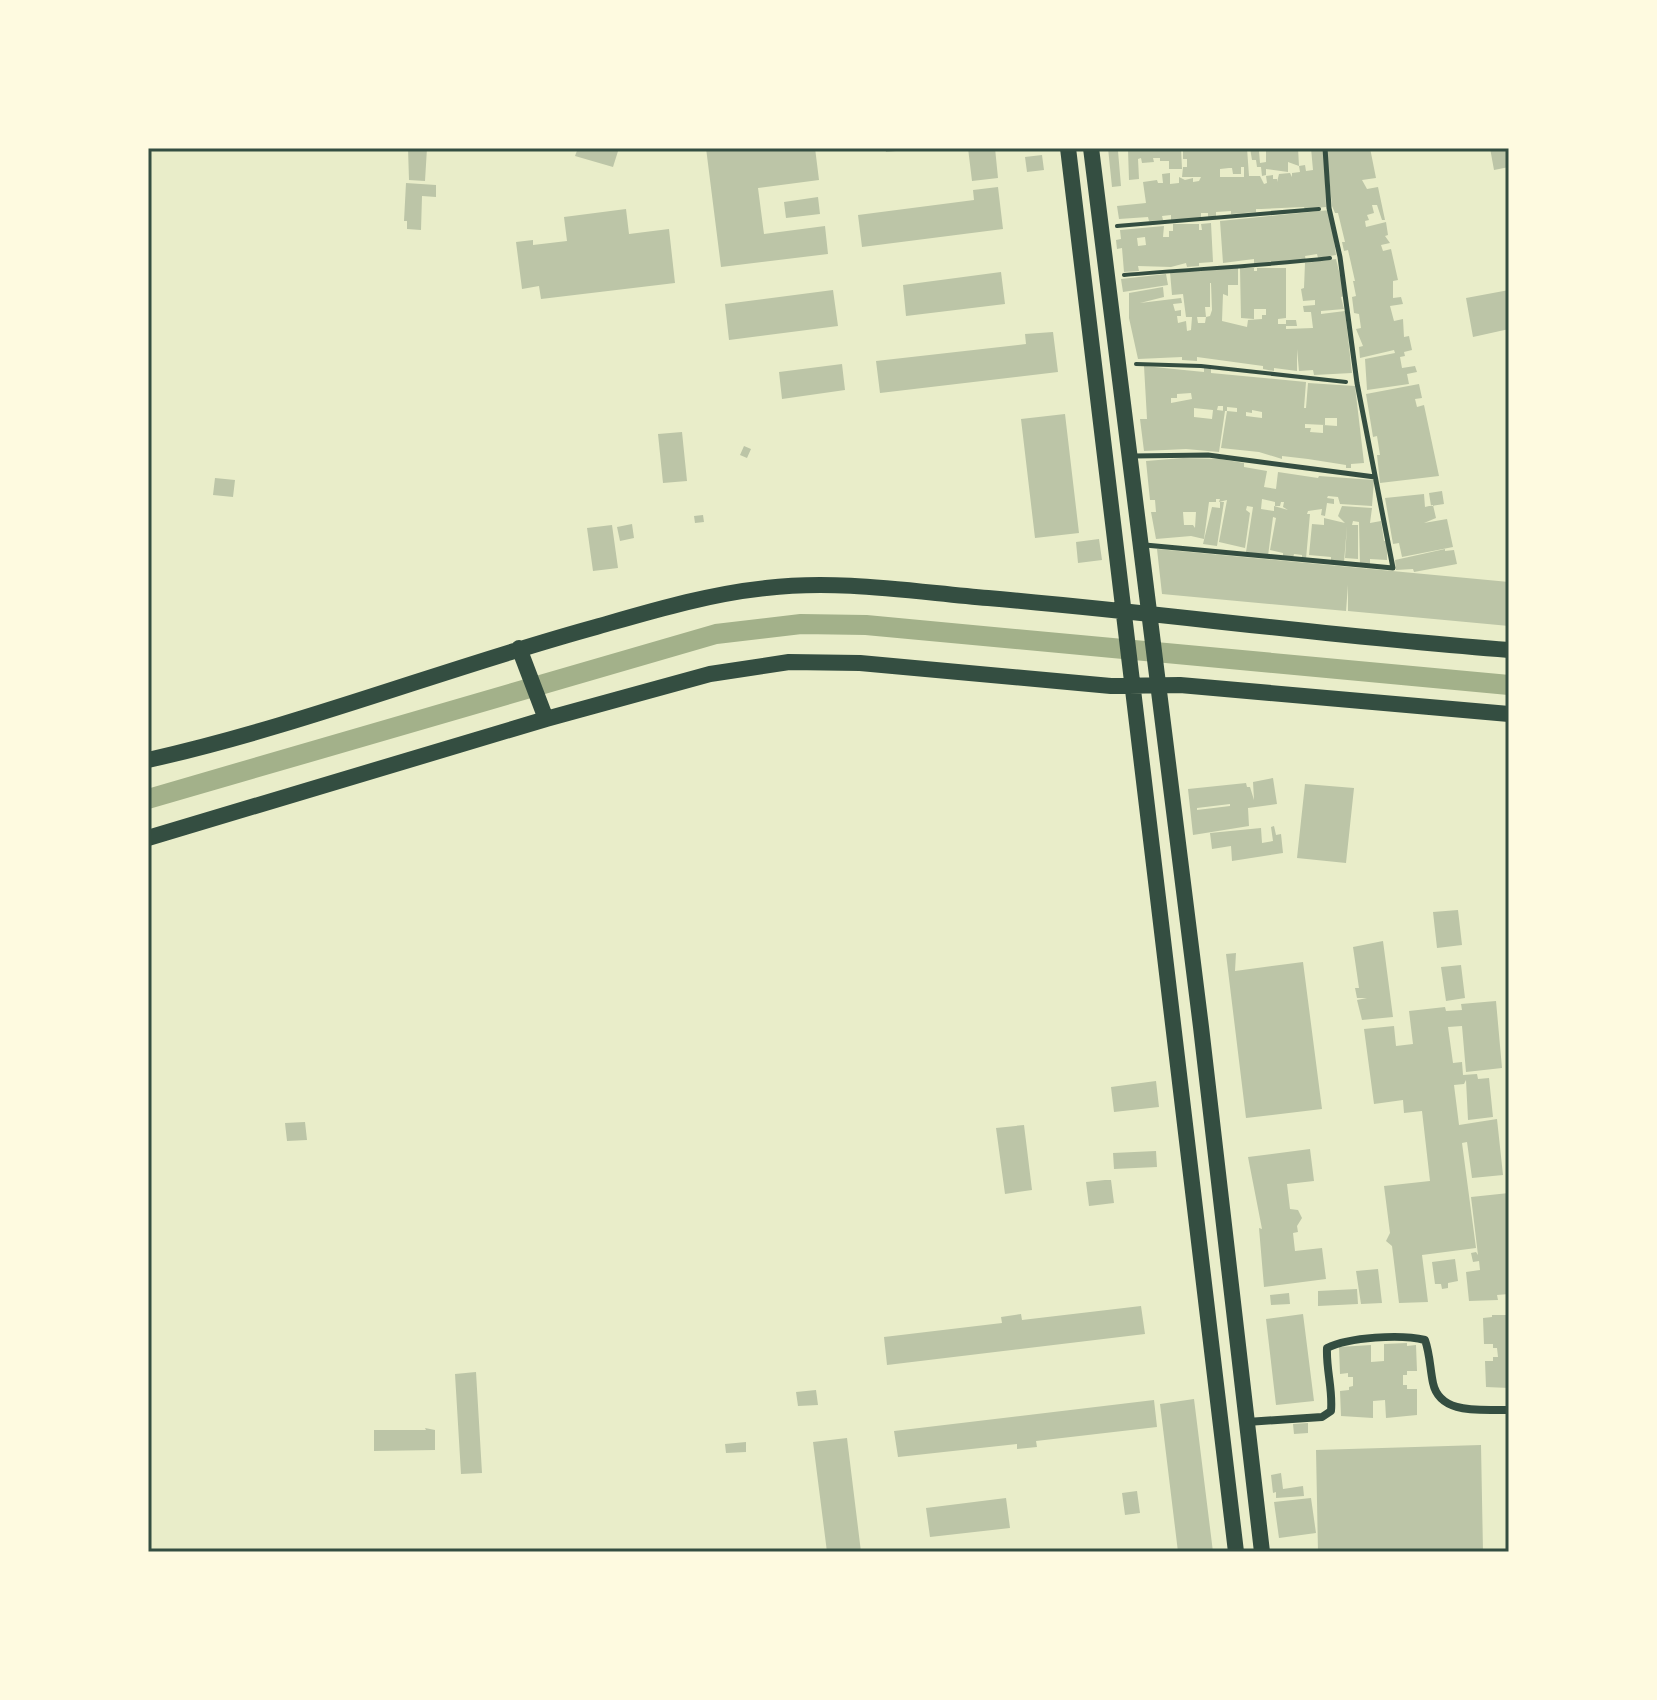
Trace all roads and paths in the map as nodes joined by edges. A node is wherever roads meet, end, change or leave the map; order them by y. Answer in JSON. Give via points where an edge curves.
{"nodes":[{"id":1,"x":1068,"y":148,"type":"edge"},
{"id":2,"x":1091,"y":148,"type":"edge"},
{"id":3,"x":1325,"y":148,"type":"edge"},
{"id":4,"x":1329,"y":208,"type":"junction"},
{"id":5,"x":1100,"y":227,"type":"junction"},
{"id":6,"x":1340,"y":257,"type":"junction"},
{"id":7,"x":1106,"y":277,"type":"junction"},
{"id":8,"x":1116,"y":363,"type":"junction"},
{"id":9,"x":1357,"y":383,"type":"junction"},
{"id":10,"x":1129,"y":456,"type":"junction"},
{"id":11,"x":1375,"y":477,"type":"junction"},
{"id":12,"x":1140,"y":544,"type":"junction"},
{"id":13,"x":1124,"y":611,"type":"junction"},
{"id":14,"x":1148,"y":614,"type":"junction"},
{"id":15,"x":1509,"y":650,"type":"edge"},
{"id":16,"x":522,"y":655,"type":"junction"},
{"id":17,"x":1134,"y":686,"type":"junction"},
{"id":18,"x":1157,"y":686,"type":"junction"},
{"id":19,"x":544,"y":713,"type":"junction"},
{"id":20,"x":1509,"y":714,"type":"edge"},
{"id":21,"x":148,"y":760,"type":"edge"},
{"id":22,"x":148,"y":838,"type":"edge"},
{"id":23,"x":1213,"y":1147,"type":"junction"},
{"id":24,"x":1186,"y":1148,"type":"junction"},
{"id":25,"x":1509,"y":1410,"type":"edge"},
{"id":26,"x":1246,"y":1422,"type":"junction"},
{"id":27,"x":1236,"y":1552,"type":"edge"},
{"id":28,"x":1262,"y":1552,"type":"edge"}],
"edges":[{"from":1,"to":13,"type":"main road"},
{"from":2,"to":5,"type":"main road"},
{"from":3,"to":4,"type":"lane"},
{"from":4,"to":5,"type":"path"},
{"from":4,"to":6,"type":"lane"},
{"from":5,"to":7,"type":"main road"},
{"from":6,"to":7,"type":"path"},
{"from":6,"to":9,"type":"lane"},
{"from":7,"to":8,"type":"main road"},
{"from":8,"to":9,"type":"path","via":[[1201,366]]},
{"from":8,"to":10,"type":"main road"},
{"from":9,"to":11,"type":"lane"},
{"from":10,"to":11,"type":"lane","via":[[1208,455]]},
{"from":10,"to":12,"type":"main road"},
{"from":11,"to":12,"type":"lane","via":[[1393,568]]},
{"from":12,"to":14,"type":"main road"},
{"from":13,"to":14,"type":"main road"},
{"from":13,"to":16,"type":"main road","via":[[830,585],[767,587],[698,600]]},
{"from":13,"to":17,"type":"main road"},
{"from":14,"to":15,"type":"main road"},
{"from":14,"to":18,"type":"main road"},
{"from":16,"to":19,"type":"main road"},
{"from":16,"to":21,"type":"main road"},
{"from":17,"to":18,"type":"main road"},
{"from":17,"to":19,"type":"main road","via":[[789,662],[710,674]]},
{"from":17,"to":24,"type":"main road"},
{"from":18,"to":20,"type":"main road"},
{"from":18,"to":23,"type":"main road"},
{"from":19,"to":22,"type":"main road"},
{"from":23,"to":24,"type":"main road"},
{"from":23,"to":26,"type":"main road"},
{"from":24,"to":27,"type":"main road"},
{"from":25,"to":26,"type":"street","via":[[1457,1408],[1442,1401],[1425,1340],[1410,1336],[1338,1342],[1327,1348],[1333,1394],[1331,1411],[1322,1417]]},
{"from":26,"to":28,"type":"main road"}]}
